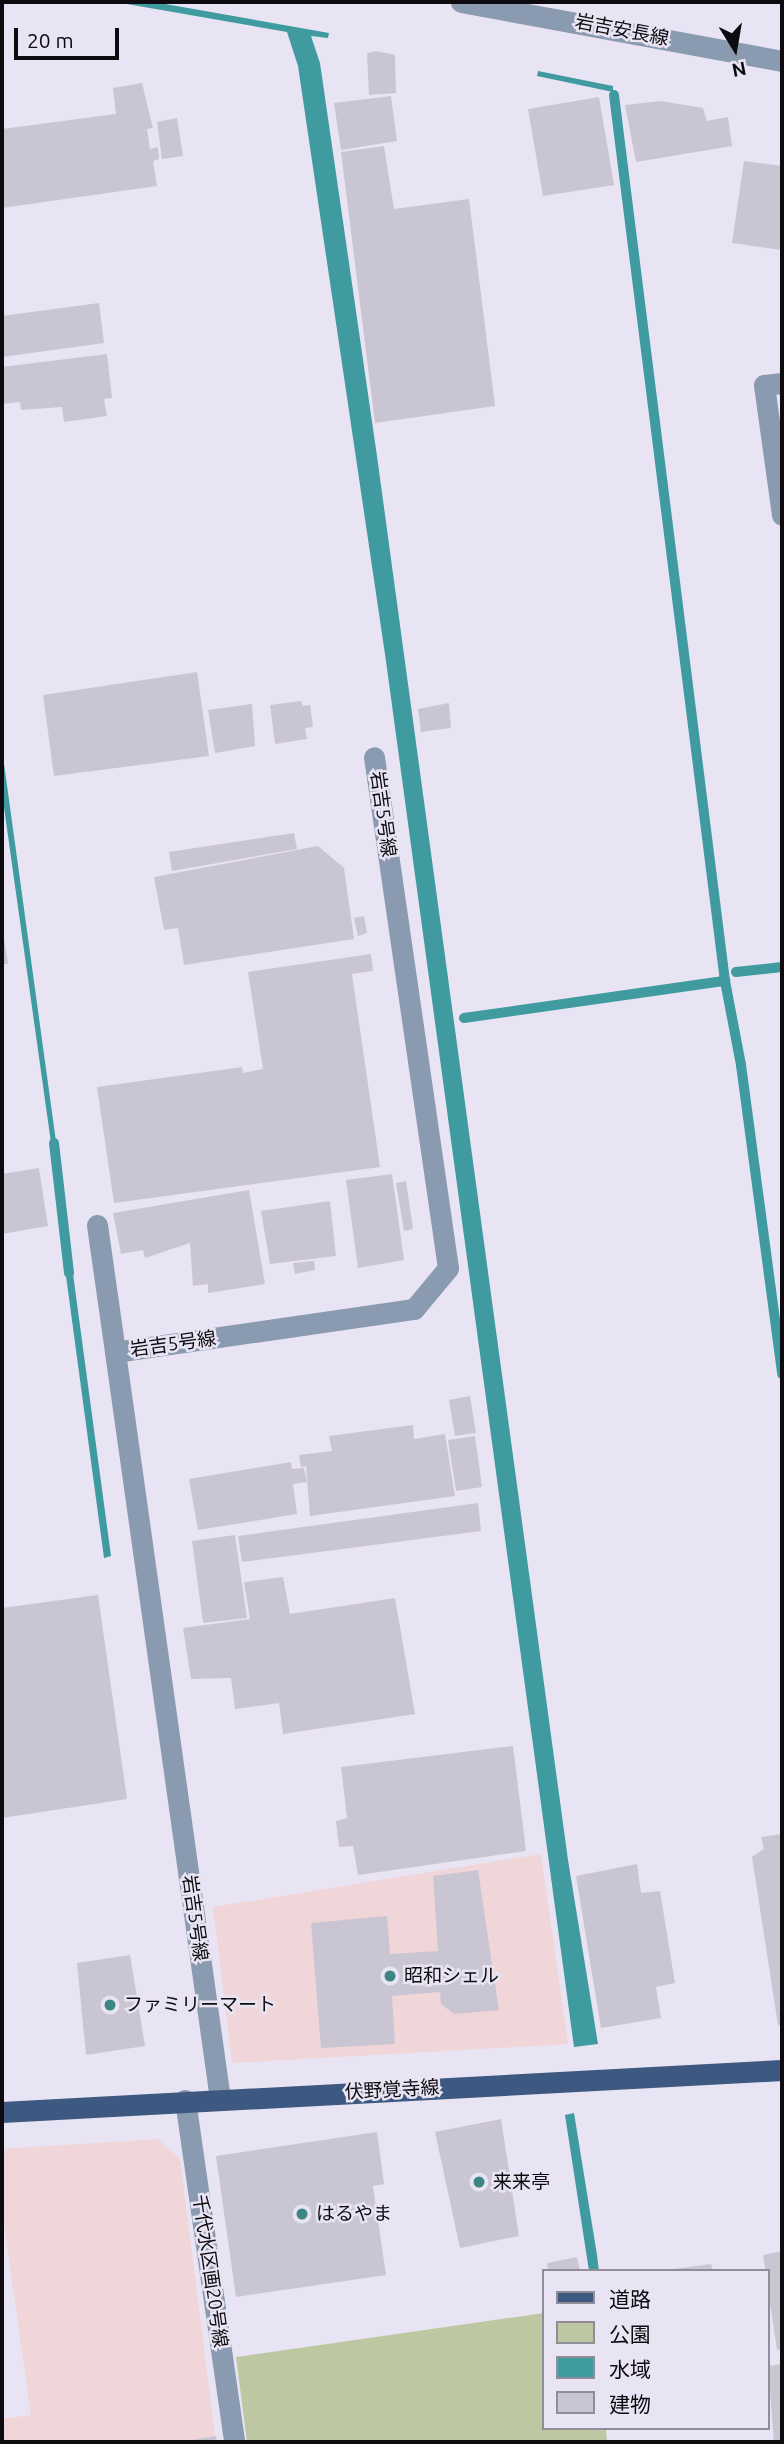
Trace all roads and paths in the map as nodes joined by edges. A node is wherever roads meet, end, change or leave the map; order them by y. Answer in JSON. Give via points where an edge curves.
{"nodes":[{"id":1,"x":461,"y":2,"type":"edge"},
{"id":2,"x":782,"y":61,"type":"edge"},
{"id":3,"x":782,"y":383,"type":"edge"},
{"id":4,"x":782,"y":515,"type":"edge"},
{"id":5,"x":374,"y":757,"type":"dead end"},
{"id":6,"x":97,"y":1225,"type":"dead end"},
{"id":7,"x":115,"y":1352,"type":"junction"},
{"id":8,"x":782,"y":2070,"type":"edge"},
{"id":9,"x":220,"y":2099,"type":"junction"},
{"id":10,"x":185,"y":2100,"type":"junction"},
{"id":11,"x":2,"y":2112,"type":"edge"},
{"id":12,"x":234,"y":2442,"type":"edge"}],
"edges":[{"from":1,"to":2,"type":"street","name":"岩吉安長線"},
{"from":3,"to":4,"type":"street","via":[[764,385]]},
{"from":5,"to":7,"type":"street","name":"岩吉5号線","via":[[448,1268],[414,1309]]},
{"from":6,"to":7,"type":"street"},
{"from":7,"to":9,"type":"street","name":"岩吉5号線"},
{"from":8,"to":9,"type":"main road","name":"伏野覚寺線"},
{"from":9,"to":10,"type":"main road","name":"伏野覚寺線"},
{"from":10,"to":11,"type":"main road","name":"伏野覚寺線"},
{"from":10,"to":12,"type":"street","name":"千代水区画20号線"}]}
